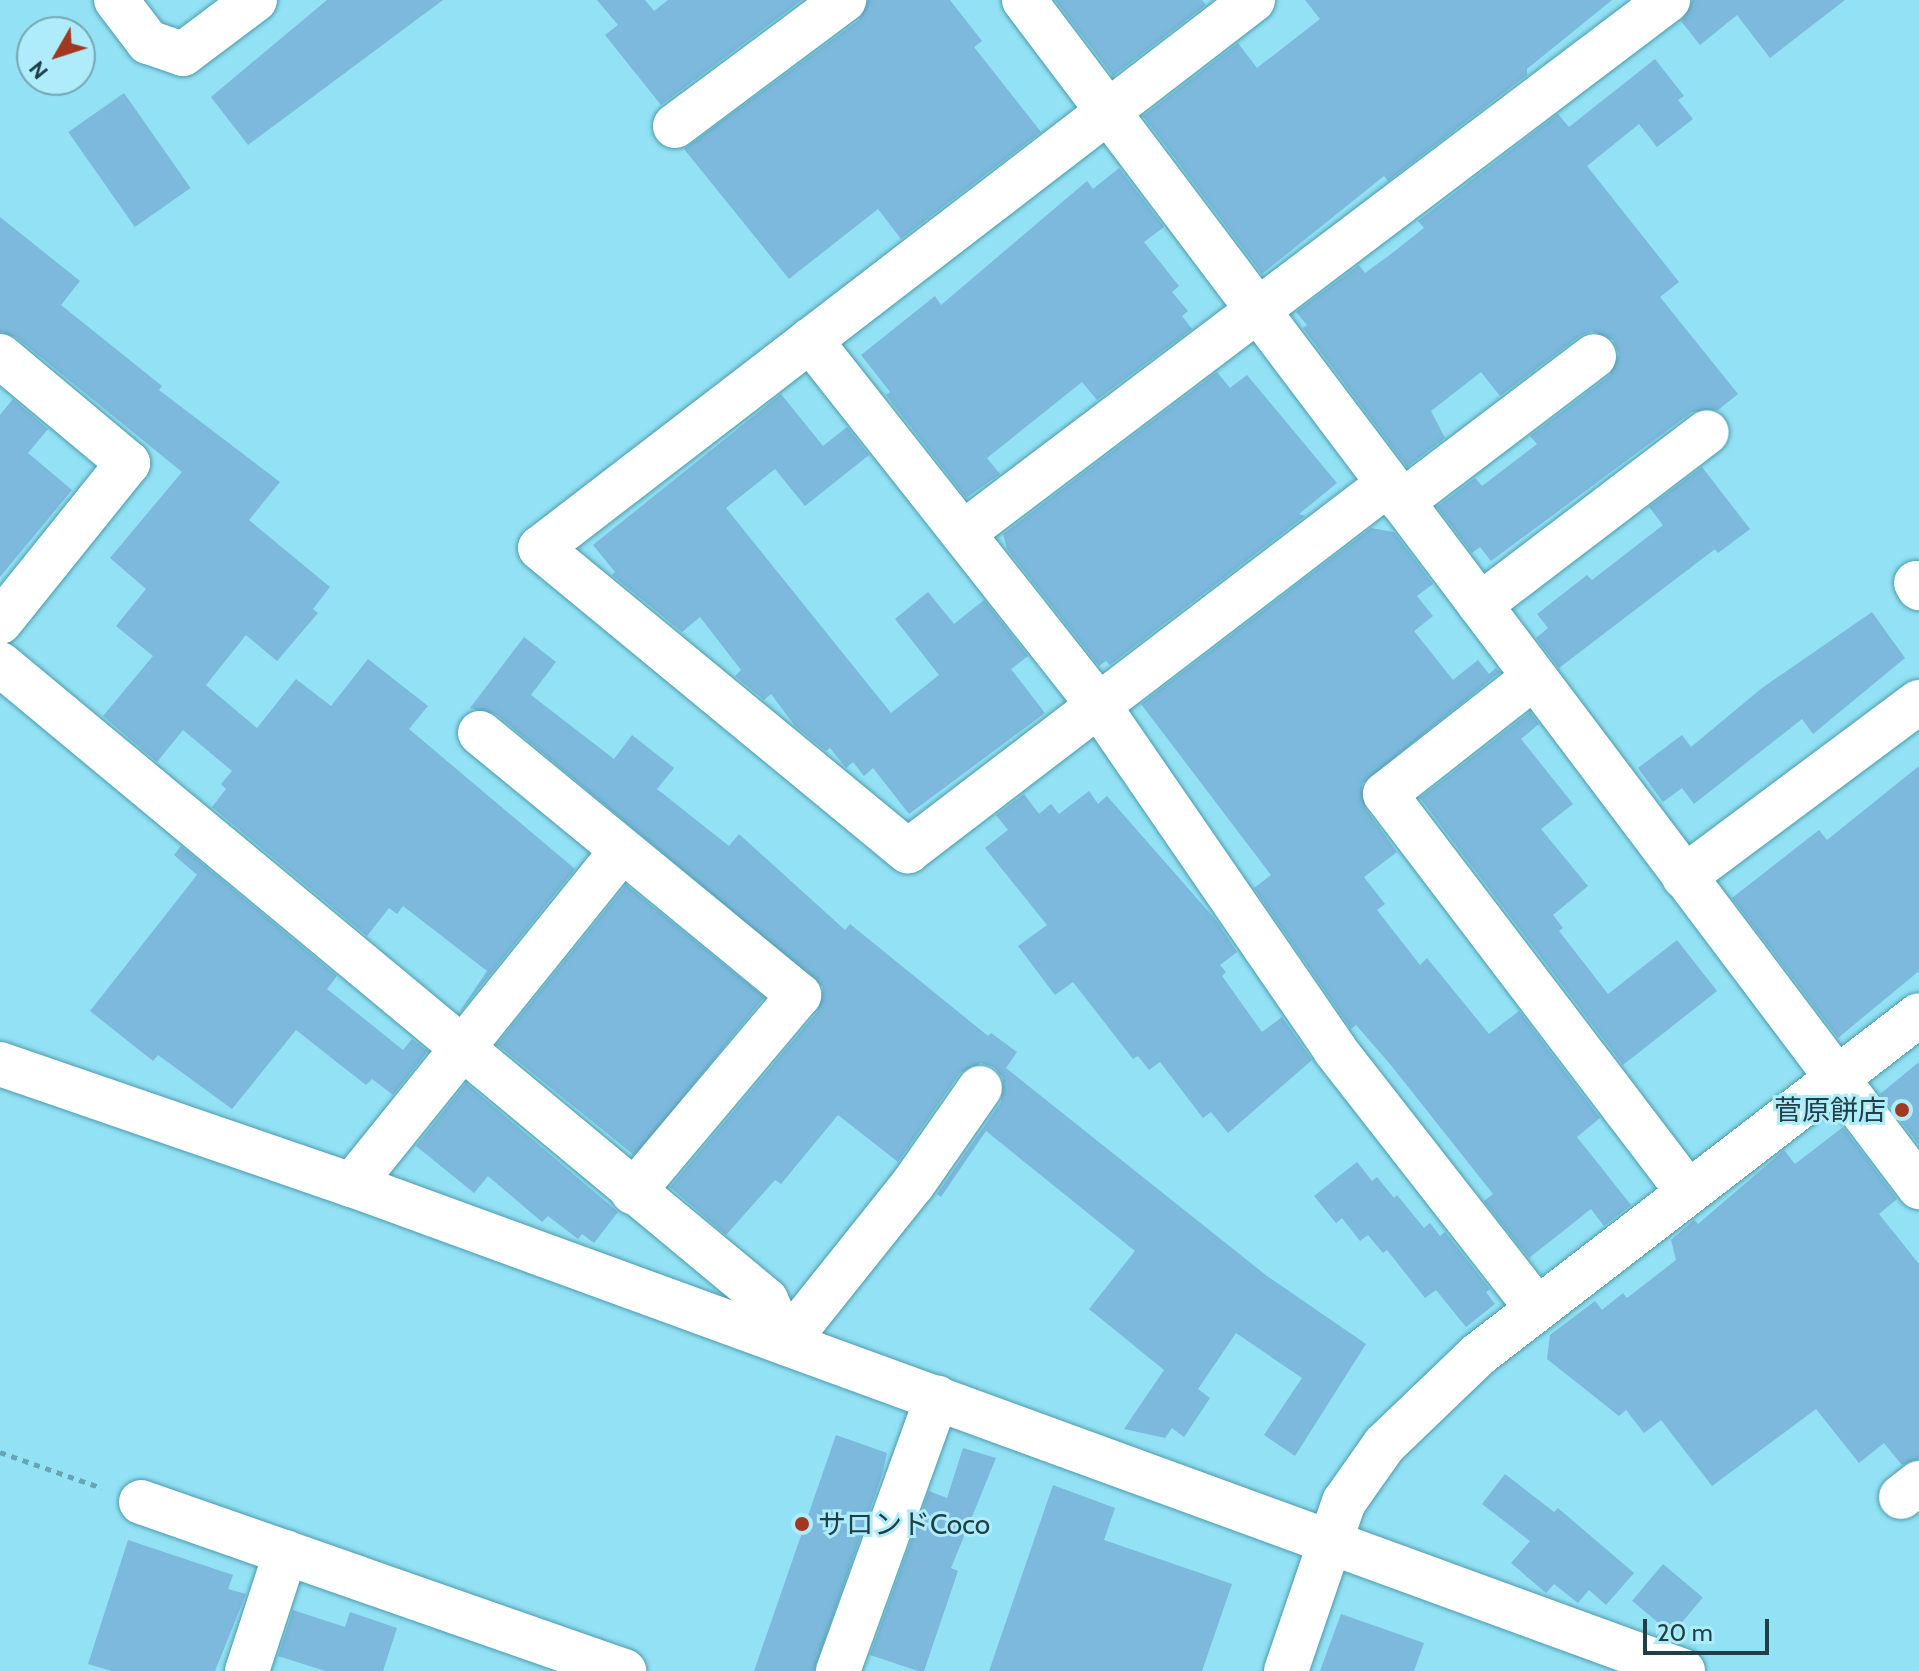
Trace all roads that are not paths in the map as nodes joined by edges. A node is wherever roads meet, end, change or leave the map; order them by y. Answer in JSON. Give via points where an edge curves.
{"nodes":[{"id":1,"x":116,"y":0,"type":"edge"},
{"id":2,"x":255,"y":0,"type":"edge"},
{"id":3,"x":844,"y":0,"type":"edge"},
{"id":4,"x":1024,"y":0,"type":"edge"},
{"id":5,"x":1253,"y":0,"type":"edge"},
{"id":6,"x":1668,"y":0,"type":"edge"},
{"id":7,"x":1106,"y":111,"type":"junction"},
{"id":8,"x":675,"y":126,"type":"dead end"},
{"id":9,"x":1257,"y":312,"type":"junction"},
{"id":10,"x":810,"y":340,"type":"junction"},
{"id":11,"x":0,"y":356,"type":"edge"},
{"id":12,"x":1594,"y":356,"type":"dead end"},
{"id":13,"x":1707,"y":432,"type":"dead end"},
{"id":14,"x":1395,"y":493,"type":"junction"},
{"id":15,"x":963,"y":533,"type":"junction"},
{"id":16,"x":1480,"y":605,"type":"junction"},
{"id":17,"x":0,"y":622,"type":"edge"},
{"id":18,"x":0,"y":664,"type":"edge"},
{"id":19,"x":1533,"y":678,"type":"junction"},
{"id":20,"x":1919,"y":702,"type":"edge"},
{"id":21,"x":1099,"y":706,"type":"junction"},
{"id":22,"x":480,"y":733,"type":"dead end"},
{"id":23,"x":622,"y":850,"type":"junction"},
{"id":24,"x":1684,"y":877,"type":"junction"},
{"id":25,"x":1919,"y":1015,"type":"edge"},
{"id":26,"x":461,"y":1050,"type":"junction"},
{"id":27,"x":0,"y":1064,"type":"edge"},
{"id":28,"x":1835,"y":1079,"type":"junction"},
{"id":29,"x":980,"y":1088,"type":"dead end"},
{"id":30,"x":352,"y":1185,"type":"junction"},
{"id":31,"x":1919,"y":1187,"type":"edge"},
{"id":32,"x":633,"y":1192,"type":"junction"},
{"id":33,"x":1688,"y":1192,"type":"junction"},
{"id":34,"x":1537,"y":1309,"type":"junction"},
{"id":35,"x":786,"y":1343,"type":"junction"},
{"id":36,"x":937,"y":1397,"type":"junction"},
{"id":37,"x":141,"y":1502,"type":"road end"},
{"id":38,"x":1331,"y":1541,"type":"junction"},
{"id":39,"x":286,"y":1552,"type":"junction"},
{"id":40,"x":247,"y":1671,"type":"edge"},
{"id":41,"x":624,"y":1671,"type":"edge"},
{"id":42,"x":838,"y":1671,"type":"edge"},
{"id":43,"x":1286,"y":1671,"type":"edge"},
{"id":44,"x":1683,"y":1671,"type":"edge"}],
"edges":[{"from":1,"to":2,"type":"street","via":[[148,42],[183,54]]},
{"from":3,"to":8,"type":"street"},
{"from":4,"to":7,"type":"street"},
{"from":5,"to":7,"type":"street"},
{"from":6,"to":9,"type":"street"},
{"from":7,"to":9,"type":"street"},
{"from":7,"to":10,"type":"street"},
{"from":9,"to":14,"type":"street"},
{"from":9,"to":15,"type":"street"},
{"from":10,"to":15,"type":"street"},
{"from":10,"to":21,"type":"street","via":[[540,548],[908,851]]},
{"from":11,"to":17,"type":"street","via":[[128,463]]},
{"from":12,"to":14,"type":"street"},
{"from":13,"to":16,"type":"street"},
{"from":14,"to":16,"type":"street"},
{"from":14,"to":21,"type":"street"},
{"from":15,"to":21,"type":"street"},
{"from":16,"to":19,"type":"street"},
{"from":18,"to":26,"type":"street"},
{"from":19,"to":24,"type":"street"},
{"from":19,"to":33,"type":"street","via":[[1385,794]]},
{"from":20,"to":24,"type":"street"},
{"from":21,"to":34,"type":"street","via":[[1335,1050]]},
{"from":22,"to":23,"type":"street"},
{"from":23,"to":26,"type":"street"},
{"from":23,"to":32,"type":"street","via":[[799,995]]},
{"from":24,"to":28,"type":"street"},
{"from":25,"to":28,"type":"street"},
{"from":26,"to":30,"type":"street"},
{"from":26,"to":32,"type":"street"},
{"from":27,"to":30,"type":"street"},
{"from":28,"to":31,"type":"street"},
{"from":28,"to":33,"type":"street"},
{"from":29,"to":35,"type":"street","via":[[913,1184]]},
{"from":30,"to":35,"type":"street"},
{"from":32,"to":35,"type":"street","via":[[766,1300]]},
{"from":33,"to":34,"type":"street"},
{"from":34,"to":38,"type":"street","via":[[1479,1354],[1384,1445],[1344,1502]]},
{"from":35,"to":36,"type":"street"},
{"from":36,"to":38,"type":"street"},
{"from":36,"to":42,"type":"street"},
{"from":37,"to":39,"type":"street"},
{"from":38,"to":43,"type":"street"},
{"from":38,"to":44,"type":"street"},
{"from":39,"to":40,"type":"street"},
{"from":39,"to":41,"type":"street"}]}
